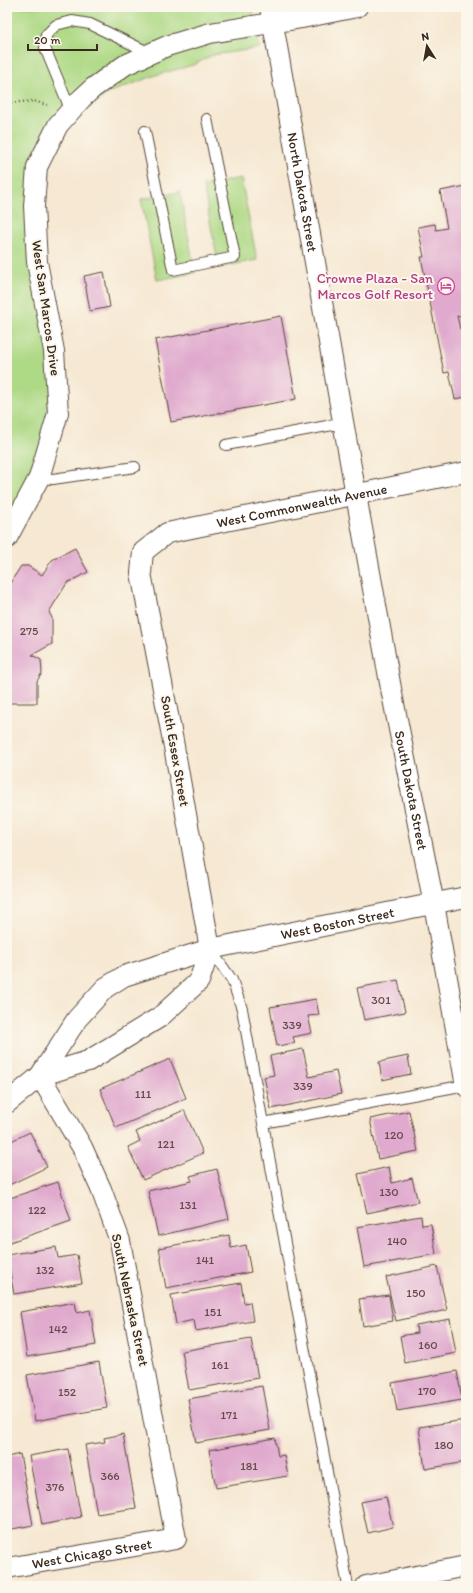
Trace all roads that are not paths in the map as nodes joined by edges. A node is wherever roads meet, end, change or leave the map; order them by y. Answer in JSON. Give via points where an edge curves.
{"nodes":[{"id":1,"x":357,"y":7,"type":"edge"},
{"id":2,"x":271,"y":15,"type":"edge"},
{"id":3,"x":150,"y":53,"type":"junction"},
{"id":4,"x":71,"y":111,"type":"junction"},
{"id":5,"x":207,"y":119,"type":"dead end"},
{"id":6,"x":145,"y":131,"type":"dead end"},
{"id":7,"x":343,"y":423,"type":"junction"},
{"id":8,"x":226,"y":445,"type":"dead end"},
{"id":9,"x":135,"y":467,"type":"dead end"},
{"id":10,"x":466,"y":472,"type":"edge"},
{"id":11,"x":39,"y":478,"type":"junction"},
{"id":12,"x":356,"y":495,"type":"junction"},
{"id":13,"x":7,"y":538,"type":"edge"},
{"id":14,"x":143,"y":552,"type":"joint"},
{"id":15,"x":466,"y":897,"type":"edge"},
{"id":16,"x":434,"y":904,"type":"junction"},
{"id":17,"x":210,"y":949,"type":"junction"},
{"id":18,"x":40,"y":1076,"type":"junction"},
{"id":19,"x":466,"y":1086,"type":"edge"},
{"id":20,"x":7,"y":1103,"type":"edge"},
{"id":21,"x":263,"y":1123,"type":"junction"},
{"id":22,"x":176,"y":1539,"type":"joint"},
{"id":23,"x":466,"y":1566,"type":"edge"},
{"id":24,"x":7,"y":1568,"type":"edge"},
{"id":25,"x":348,"y":1586,"type":"edge"},
{"id":26,"x":366,"y":1586,"type":"edge"}],
"edges":[{"from":1,"to":2,"type":"street","name":"West San Marcos Drive"},
{"from":2,"to":3,"type":"street","name":"West San Marcos Drive"},
{"from":2,"to":7,"type":"street","name":"North Dakota Street"},
{"from":3,"to":4,"type":"street","name":"West San Marcos Drive","via":[[125,65],[93,88]]},
{"from":3,"to":4,"type":"lane","via":[[90,24],[72,21],[56,25],[46,35],[45,48]]},
{"from":4,"to":11,"type":"street","name":"West San Marcos Drive","via":[[58,125],[37,167],[34,206],[37,262],[54,351],[58,414]]},
{"from":5,"to":6,"type":"lane","via":[[235,258],[173,270]]},
{"from":7,"to":8,"type":"lane"},
{"from":7,"to":12,"type":"street","name":"North Dakota Street"},
{"from":9,"to":11,"type":"lane"},
{"from":10,"to":12,"type":"street","name":"West Commonwealth Avenue"},
{"from":11,"to":13,"type":"street","name":"West San Marcos Drive"},
{"from":12,"to":14,"type":"street","name":"West Commonwealth Avenue","via":[[167,533]]},
{"from":12,"to":16,"type":"street","name":"South Dakota Street"},
{"from":14,"to":17,"type":"street","name":"South Essex Street","via":[[141,573],[174,741]]},
{"from":15,"to":16,"type":"street","name":"West Boston Street"},
{"from":16,"to":17,"type":"street","name":"West Boston Street"},
{"from":16,"to":19,"type":"street","name":"South Dakota Street"},
{"from":17,"to":18,"type":"street","name":"West Boston Street","via":[[199,981],[160,1017],[88,1062]]},
{"from":17,"to":18,"type":"street","name":"West Boston Street","via":[[124,976],[104,988],[77,1019]]},
{"from":17,"to":21,"type":"lane","via":[[232,980],[242,1009]]},
{"from":18,"to":20,"type":"street","name":"West Boston Street"},
{"from":18,"to":22,"type":"street","name":"South Nebraska Street","via":[[82,1147],[120,1241]]},
{"from":19,"to":21,"type":"lane"},
{"from":21,"to":25,"type":"lane"},
{"from":22,"to":24,"type":"street","name":"West Chicago Street"},
{"from":23,"to":26,"type":"street"}]}
